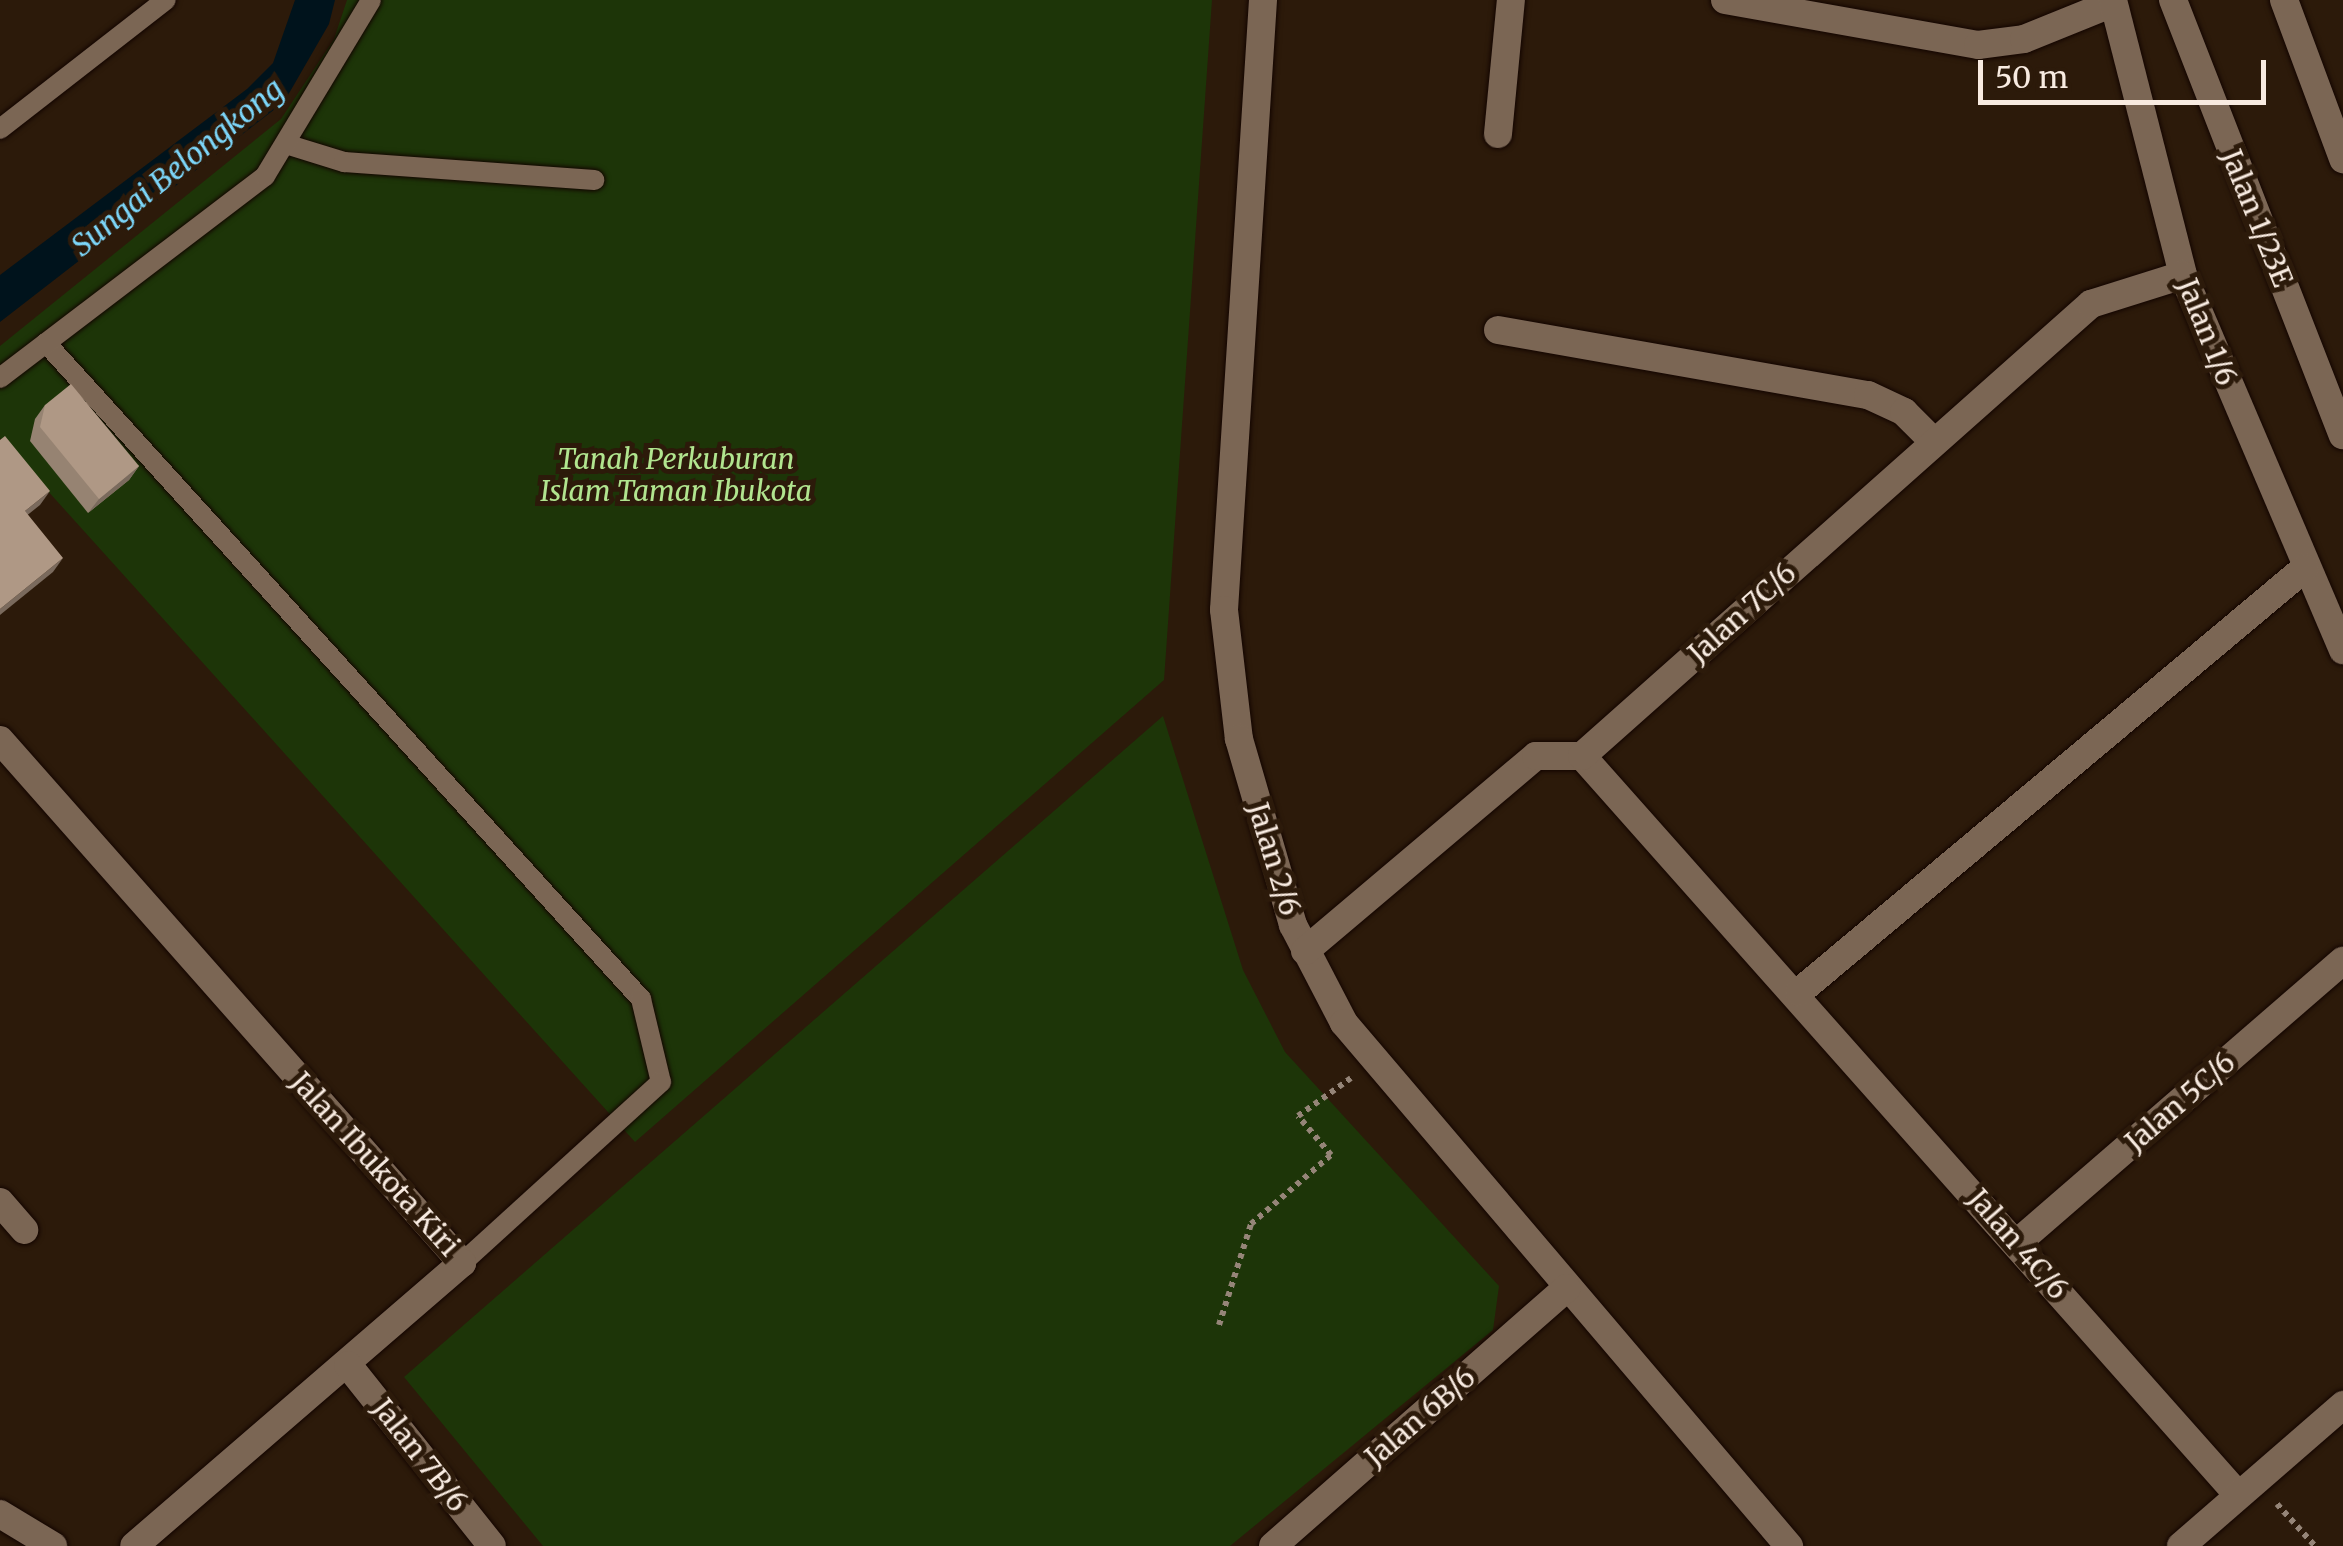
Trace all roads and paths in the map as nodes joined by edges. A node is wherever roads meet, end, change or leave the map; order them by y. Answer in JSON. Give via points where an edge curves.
{"nodes":[{"id":1,"x":166,"y":0,"type":"edge"},
{"id":2,"x":371,"y":0,"type":"edge"},
{"id":3,"x":1263,"y":0,"type":"edge"},
{"id":4,"x":1512,"y":0,"type":"edge"},
{"id":5,"x":1726,"y":0,"type":"edge"},
{"id":6,"x":2173,"y":0,"type":"edge"},
{"id":7,"x":2284,"y":0,"type":"edge"},
{"id":8,"x":2113,"y":2,"type":"edge"},
{"id":9,"x":0,"y":129,"type":"edge"},
{"id":10,"x":1498,"y":134,"type":"dead end"},
{"id":11,"x":289,"y":145,"type":"junction"},
{"id":12,"x":2343,"y":158,"type":"edge"},
{"id":13,"x":594,"y":180,"type":"dead end"},
{"id":14,"x":2183,"y":275,"type":"junction"},
{"id":15,"x":1498,"y":330,"type":"dead end"},
{"id":16,"x":46,"y":344,"type":"junction"},
{"id":17,"x":0,"y":378,"type":"edge"},
{"id":18,"x":2343,"y":435,"type":"edge"},
{"id":19,"x":1934,"y":442,"type":"junction"},
{"id":20,"x":2305,"y":568,"type":"junction"},
{"id":21,"x":2343,"y":650,"type":"edge"},
{"id":22,"x":0,"y":740,"type":"edge"},
{"id":23,"x":1582,"y":756,"type":"junction"},
{"id":24,"x":1306,"y":952,"type":"junction"},
{"id":25,"x":2343,"y":961,"type":"edge"},
{"id":26,"x":1799,"y":992,"type":"junction"},
{"id":27,"x":1376,"y":1060,"type":"junction"},
{"id":28,"x":0,"y":1202,"type":"edge"},
{"id":29,"x":24,"y":1230,"type":"dead end"},
{"id":30,"x":2017,"y":1243,"type":"junction"},
{"id":31,"x":462,"y":1263,"type":"junction"},
{"id":32,"x":1567,"y":1288,"type":"junction"},
{"id":33,"x":1219,"y":1325,"type":"dead end"},
{"id":34,"x":348,"y":1365,"type":"junction"},
{"id":35,"x":2343,"y":1404,"type":"edge"},
{"id":36,"x":2248,"y":1488,"type":"junction"},
{"id":37,"x":0,"y":1514,"type":"edge"},
{"id":38,"x":1775,"y":1541,"type":"edge"},
{"id":39,"x":53,"y":1546,"type":"edge"},
{"id":40,"x":134,"y":1546,"type":"edge"},
{"id":41,"x":492,"y":1546,"type":"edge"},
{"id":42,"x":1273,"y":1546,"type":"edge"},
{"id":43,"x":2181,"y":1546,"type":"edge"},
{"id":44,"x":2315,"y":1546,"type":"edge"}],
"edges":[{"from":1,"to":9,"type":"lane"},
{"from":2,"to":11,"type":"lane"},
{"from":3,"to":24,"type":"street","name":"Jalan 2/6","via":[[1224,610],[1239,739]]},
{"from":4,"to":10,"type":"street"},
{"from":5,"to":8,"type":"street","via":[[1978,45],[2024,39]]},
{"from":6,"to":18,"type":"street","name":"Jalan 1/23E"},
{"from":7,"to":12,"type":"street"},
{"from":8,"to":14,"type":"street","name":"Jalan 1/6"},
{"from":11,"to":13,"type":"lane","via":[[344,162]]},
{"from":11,"to":16,"type":"lane","via":[[266,176],[228,208]]},
{"from":14,"to":19,"type":"street","name":"Jalan 7C/6","via":[[2091,304]]},
{"from":14,"to":20,"type":"street","name":"Jalan 1/6"},
{"from":15,"to":19,"type":"street","via":[[1868,395],[1904,412]]},
{"from":16,"to":17,"type":"lane"},
{"from":16,"to":31,"type":"lane","via":[[641,999],[661,1082]]},
{"from":19,"to":23,"type":"street","name":"Jalan 7C/6"},
{"from":20,"to":21,"type":"street","name":"Jalan 1/6"},
{"from":20,"to":26,"type":"street"},
{"from":22,"to":31,"type":"street","name":"Jalan Ibukota Kiri"},
{"from":23,"to":24,"type":"street","via":[[1536,756]]},
{"from":23,"to":26,"type":"street","name":"Jalan 4C/6"},
{"from":24,"to":27,"type":"street","name":"Jalan 2/6","via":[[1344,1023]]},
{"from":25,"to":30,"type":"street","name":"Jalan 5C/6"},
{"from":26,"to":30,"type":"street","name":"Jalan 4C/6"},
{"from":27,"to":32,"type":"street","name":"Jalan 2/6"},
{"from":27,"to":33,"type":"path","via":[[1298,1116],[1331,1155],[1251,1224]]},
{"from":28,"to":29,"type":"street"},
{"from":30,"to":36,"type":"street","name":"Jalan 4C/6"},
{"from":31,"to":34,"type":"street","name":"Jalan Ibukota Kiri"},
{"from":32,"to":38,"type":"street","name":"Jalan 2/6"},
{"from":32,"to":42,"type":"street","name":"Jalan 6B/6"},
{"from":34,"to":40,"type":"street","name":"Jalan Ibukota Kiri"},
{"from":34,"to":41,"type":"street","name":"Jalan 7B/6"},
{"from":35,"to":36,"type":"street"},
{"from":36,"to":43,"type":"street"},
{"from":36,"to":44,"type":"path"},
{"from":37,"to":39,"type":"street"}]}
